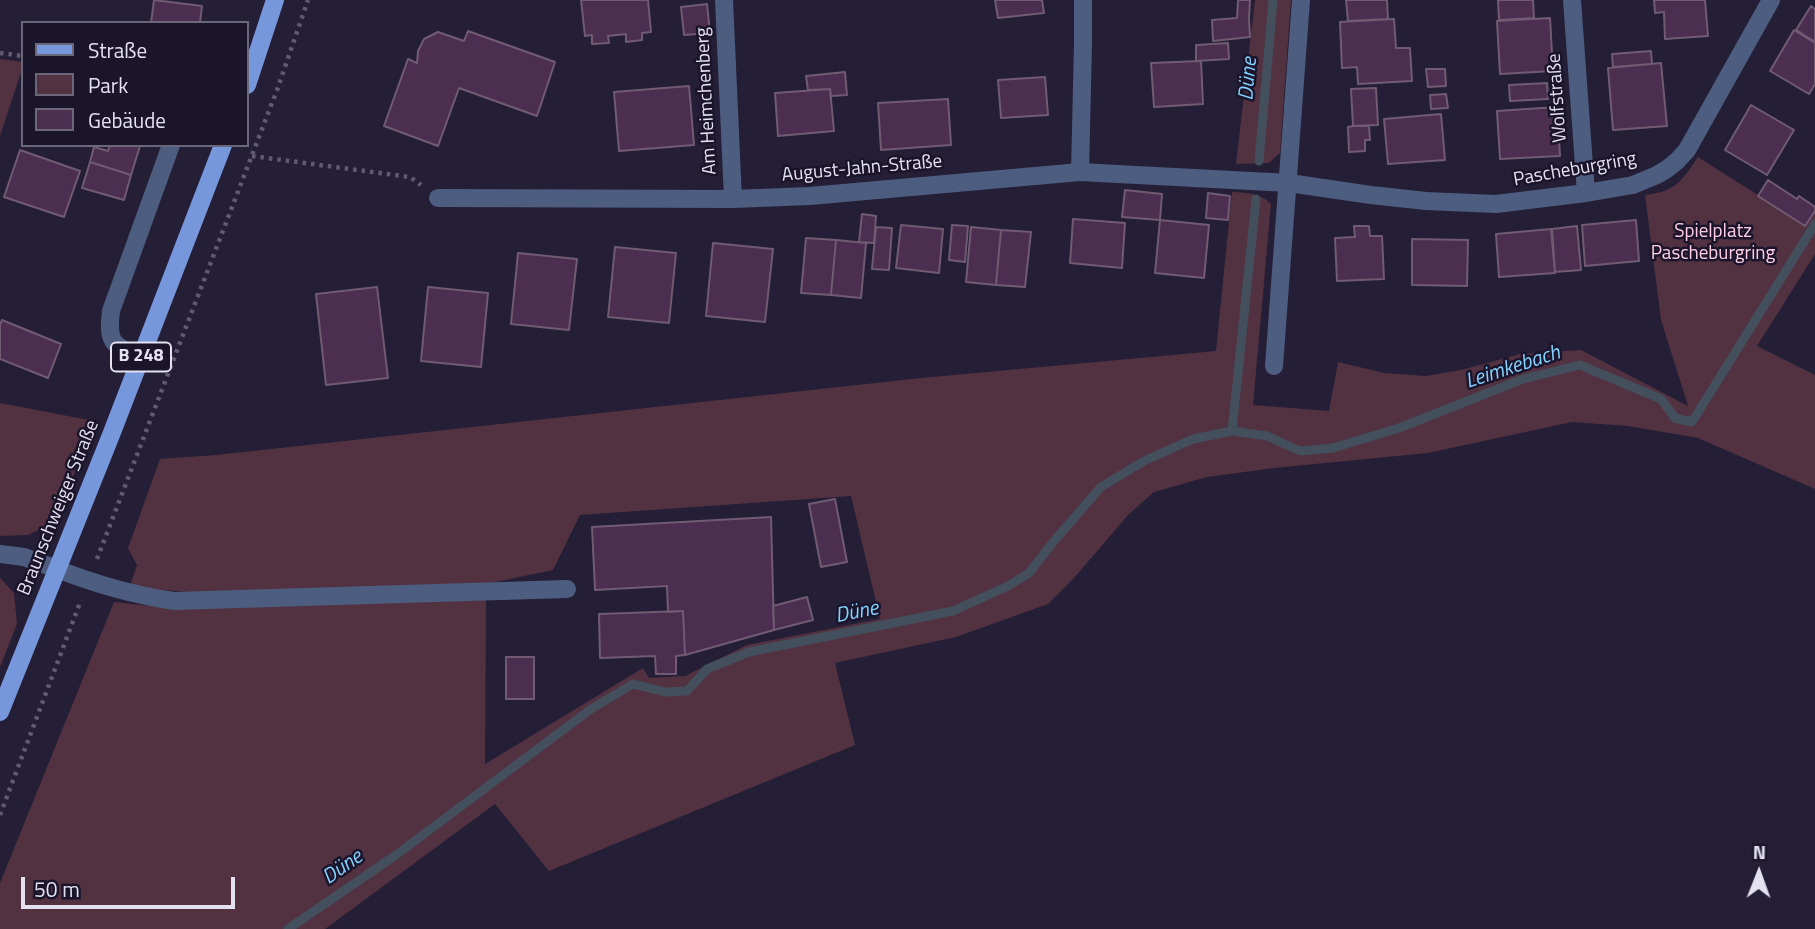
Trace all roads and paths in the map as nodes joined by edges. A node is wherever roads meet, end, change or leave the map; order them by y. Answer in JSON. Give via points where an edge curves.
{"nodes":[{"id":1,"x":275,"y":0,"type":"edge"},
{"id":2,"x":308,"y":0,"type":"edge"},
{"id":3,"x":724,"y":0,"type":"edge"},
{"id":4,"x":1083,"y":0,"type":"edge"},
{"id":5,"x":1301,"y":0,"type":"edge"},
{"id":6,"x":1572,"y":0,"type":"edge"},
{"id":7,"x":1771,"y":0,"type":"edge"},
{"id":8,"x":0,"y":53,"type":"edge"},
{"id":9,"x":21,"y":56,"type":"edge"},
{"id":10,"x":248,"y":82,"type":"edge"},
{"id":11,"x":170,"y":147,"type":"edge"},
{"id":12,"x":222,"y":147,"type":"edge"},
{"id":13,"x":252,"y":156,"type":"junction"},
{"id":14,"x":1080,"y":172,"type":"junction"},
{"id":15,"x":1289,"y":183,"type":"junction"},
{"id":16,"x":1586,"y":193,"type":"junction"},
{"id":17,"x":438,"y":198,"type":"joint"},
{"id":18,"x":733,"y":199,"type":"junction"},
{"id":19,"x":140,"y":359,"type":"junction"},
{"id":20,"x":1274,"y":366,"type":"dead end"},
{"id":21,"x":0,"y":554,"type":"edge"},
{"id":22,"x":57,"y":569,"type":"junction"},
{"id":23,"x":88,"y":582,"type":"junction"},
{"id":24,"x":567,"y":589,"type":"dead end"},
{"id":25,"x":0,"y":712,"type":"edge"},
{"id":26,"x":0,"y":815,"type":"edge"}],
"edges":[{"from":1,"to":10,"type":"main road"},
{"from":2,"to":13,"type":"path"},
{"from":3,"to":18,"type":"street","name":"Am Heimchenberg"},
{"from":4,"to":14,"type":"street"},
{"from":5,"to":15,"type":"street"},
{"from":6,"to":16,"type":"street","name":"Wolfstraße"},
{"from":7,"to":16,"type":"street","name":"Pascheburgring","via":[[1677,161],[1648,180]]},
{"from":8,"to":9,"type":"path"},
{"from":11,"to":19,"type":"street","via":[[111,311],[112,339]]},
{"from":12,"to":19,"type":"main road","name":"Braunschweiger Straße","number":"B 248"},
{"from":13,"to":17,"type":"path","via":[[410,177]]},
{"from":13,"to":23,"type":"path"},
{"from":14,"to":15,"type":"street","name":"August-Jahn-Straße"},
{"from":14,"to":18,"type":"street","name":"August-Jahn-Straße"},
{"from":15,"to":16,"type":"street","name":"Pascheburgring","via":[[1472,204]]},
{"from":15,"to":20,"type":"street"},
{"from":17,"to":18,"type":"street","name":"August-Jahn-Straße"},
{"from":19,"to":22,"type":"main road","name":"Braunschweiger Straße","number":"B 248"},
{"from":21,"to":22,"type":"street","via":[[24,556]]},
{"from":22,"to":23,"type":"street"},
{"from":22,"to":25,"type":"main road","name":"Braunschweiger Straße","number":"B 248"},
{"from":23,"to":24,"type":"street","via":[[174,601]]},
{"from":23,"to":26,"type":"path"}]}
